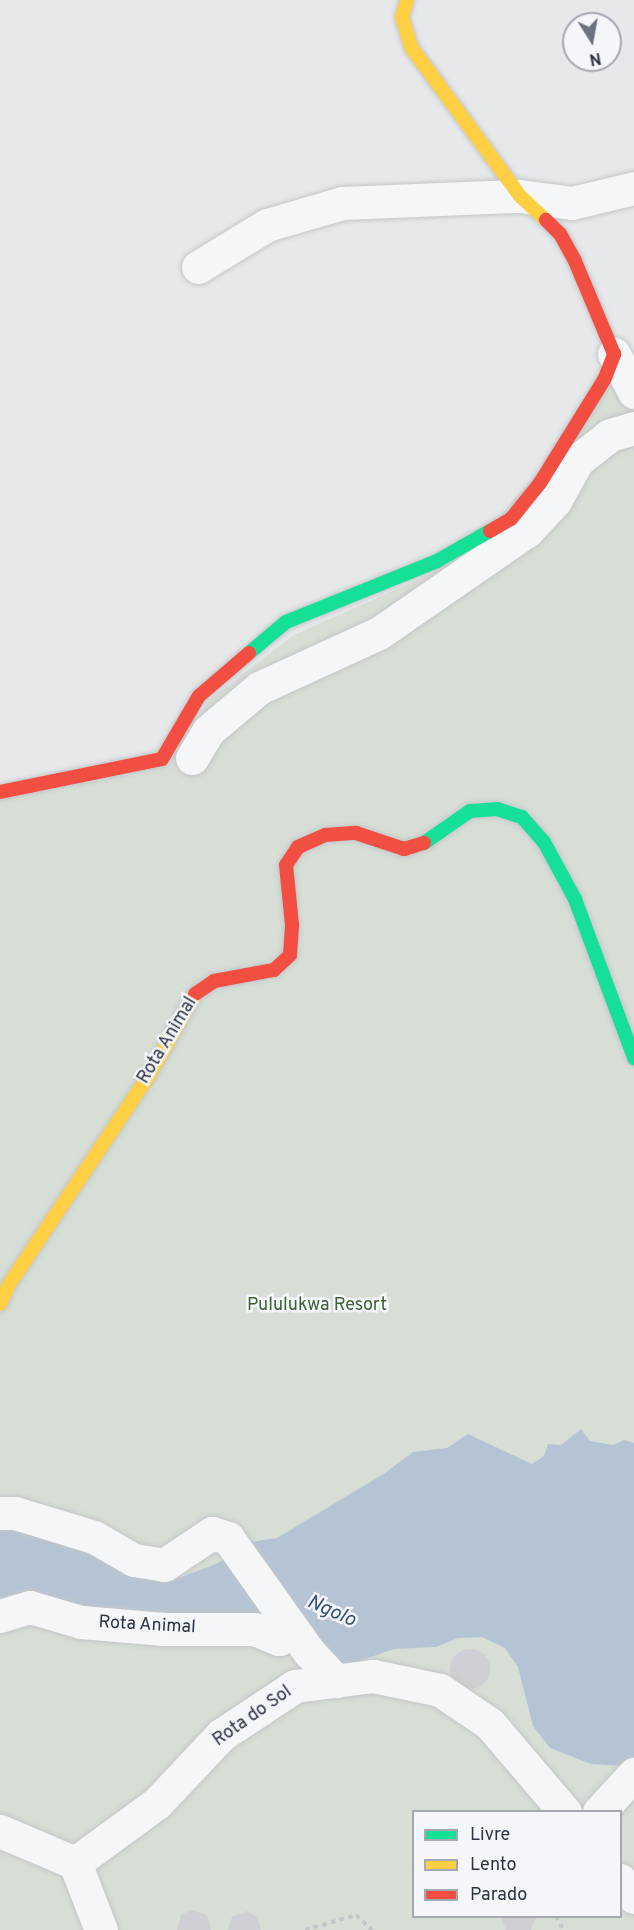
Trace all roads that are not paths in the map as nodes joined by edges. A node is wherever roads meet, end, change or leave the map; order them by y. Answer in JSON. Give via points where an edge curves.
{"nodes":[{"id":1,"x":407,"y":0,"type":"edge"},
{"id":2,"x":634,"y":188,"type":"edge"},
{"id":3,"x":520,"y":196,"type":"junction"},
{"id":4,"x":198,"y":267,"type":"dead end"},
{"id":5,"x":614,"y":354,"type":"junction"},
{"id":6,"x":634,"y":392,"type":"edge"},
{"id":7,"x":634,"y":428,"type":"edge"},
{"id":8,"x":192,"y":758,"type":"dead end"},
{"id":9,"x":0,"y":792,"type":"edge"},
{"id":10,"x":634,"y":1058,"type":"edge"},
{"id":11,"x":0,"y":1304,"type":"edge"},
{"id":12,"x":0,"y":1513,"type":"edge"},
{"id":13,"x":0,"y":1616,"type":"edge"},
{"id":14,"x":290,"y":1626,"type":"junction"},
{"id":15,"x":336,"y":1681,"type":"junction"},
{"id":16,"x":563,"y":1810,"type":"edge"},
{"id":17,"x":0,"y":1831,"type":"edge"},
{"id":18,"x":75,"y":1863,"type":"junction"},
{"id":19,"x":622,"y":1881,"type":"edge"},
{"id":20,"x":634,"y":1897,"type":"edge"},
{"id":21,"x":101,"y":1930,"type":"edge"}],
"edges":[{"from":1,"to":3,"type":"street","via":[[402,17],[411,47]]},
{"from":2,"to":3,"type":"street","via":[[572,203]]},
{"from":3,"to":4,"type":"street","via":[[342,203],[267,225]]},
{"from":3,"to":5,"type":"street","via":[[560,234]]},
{"from":5,"to":6,"type":"street"},
{"from":5,"to":9,"type":"street","via":[[605,378],[552,464],[511,519],[437,561],[286,622],[199,696],[162,759]]},
{"from":7,"to":8,"type":"street","via":[[610,435],[577,461],[555,501],[527,531],[379,633],[259,688],[208,731]]},
{"from":10,"to":11,"type":"street","name":"Rota Animal","via":[[575,899],[544,842],[522,817],[497,809],[470,811],[426,843],[404,849],[356,833],[325,835],[298,847],[286,865],[292,925],[290,955],[274,970],[214,981],[195,993],[148,1077],[10,1283]]},
{"from":12,"to":14,"type":"street","via":[[15,1513],[94,1538],[134,1560],[164,1564],[212,1533],[228,1538]]},
{"from":13,"to":14,"type":"street","name":"Rota Animal","via":[[30,1607],[81,1622],[164,1629],[254,1629],[279,1638]]},
{"from":14,"to":15,"type":"street"},
{"from":15,"to":16,"type":"street","name":"Rota do Sol","via":[[373,1676],[440,1690],[490,1724]]},
{"from":15,"to":18,"type":"street","name":"Rota do Sol","via":[[295,1686],[221,1735],[158,1803]]},
{"from":17,"to":18,"type":"street"},
{"from":18,"to":21,"type":"street"},
{"from":19,"to":20,"type":"street"}]}
